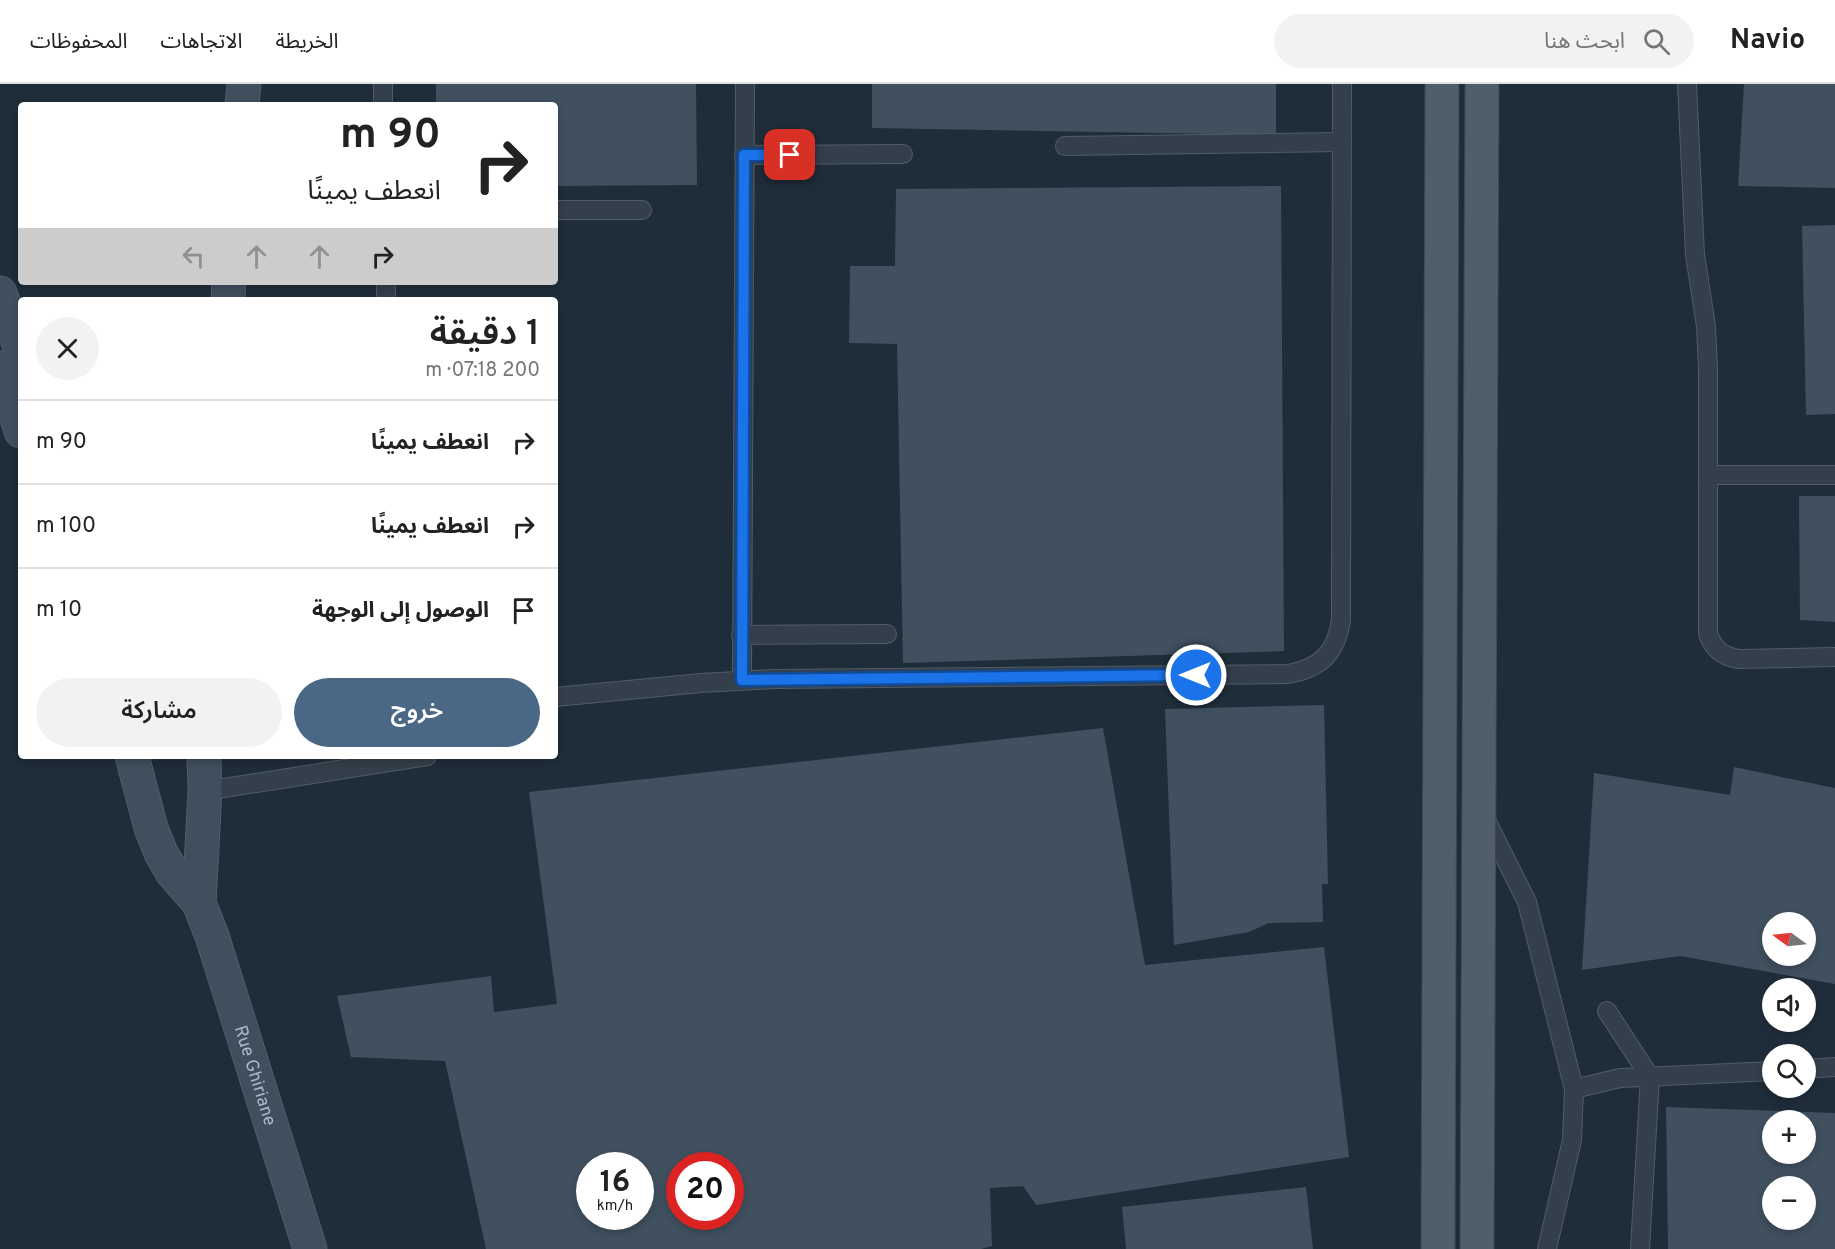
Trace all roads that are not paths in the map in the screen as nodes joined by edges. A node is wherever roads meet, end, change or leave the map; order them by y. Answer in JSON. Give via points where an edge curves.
{"nodes":[{"id":1,"x":244,"y":84,"type":"edge"},
{"id":2,"x":383,"y":84,"type":"edge"},
{"id":3,"x":745,"y":84,"type":"edge"},
{"id":4,"x":1342,"y":84,"type":"edge"},
{"id":5,"x":1442,"y":84,"type":"edge"},
{"id":6,"x":1482,"y":84,"type":"edge"},
{"id":7,"x":1687,"y":84,"type":"edge"},
{"id":8,"x":242,"y":102,"type":"edge"},
{"id":9,"x":383,"y":102,"type":"edge"},
{"id":10,"x":1342,"y":142,"type":"junction"},
{"id":11,"x":1065,"y":146,"type":"dead end"},
{"id":12,"x":903,"y":154,"type":"dead end"},
{"id":13,"x":744,"y":155,"type":"junction"},
{"id":14,"x":558,"y":210,"type":"edge"},
{"id":15,"x":642,"y":210,"type":"dead end"},
{"id":16,"x":0,"y":293,"type":"edge"},
{"id":17,"x":18,"y":342,"type":"edge"},
{"id":18,"x":0,"y":368,"type":"edge"},
{"id":19,"x":18,"y":422,"type":"edge"},
{"id":20,"x":1708,"y":475,"type":"junction"},
{"id":21,"x":1835,"y":475,"type":"edge"},
{"id":22,"x":741,"y":634,"type":"junction"},
{"id":23,"x":887,"y":634,"type":"dead end"},
{"id":24,"x":1835,"y":657,"type":"edge"},
{"id":25,"x":742,"y":680,"type":"junction"},
{"id":26,"x":558,"y":697,"type":"edge"},
{"id":27,"x":133,"y":759,"type":"edge"},
{"id":28,"x":204,"y":759,"type":"edge"},
{"id":29,"x":408,"y":759,"type":"edge"},
{"id":30,"x":205,"y":791,"type":"junction"},
{"id":31,"x":1479,"y":805,"type":"junction"},
{"id":32,"x":200,"y":903,"type":"junction"},
{"id":33,"x":1607,"y":1011,"type":"dead end"},
{"id":34,"x":1835,"y":1067,"type":"edge"},
{"id":35,"x":1816,"y":1068,"type":"edge"},
{"id":36,"x":1762,"y":1072,"type":"edge"},
{"id":37,"x":1650,"y":1077,"type":"junction"},
{"id":38,"x":1574,"y":1089,"type":"junction"},
{"id":39,"x":310,"y":1249,"type":"edge"},
{"id":40,"x":1438,"y":1249,"type":"edge"},
{"id":41,"x":1477,"y":1249,"type":"edge"},
{"id":42,"x":1547,"y":1249,"type":"edge"},
{"id":43,"x":1640,"y":1249,"type":"edge"}],
"edges":[{"from":1,"to":8,"type":"street"},
{"from":2,"to":9,"type":"lane"},
{"from":3,"to":13,"type":"lane"},
{"from":4,"to":10,"type":"lane"},
{"from":5,"to":40,"type":"main road"},
{"from":6,"to":31,"type":"main road"},
{"from":7,"to":20,"type":"lane","via":[[1695,255],[1706,326]]},
{"from":10,"to":11,"type":"lane"},
{"from":10,"to":25,"type":"lane","via":[[1341,620],[1334,646],[1326,657],[1308,669],[1288,674]]},
{"from":12,"to":13,"type":"lane"},
{"from":13,"to":22,"type":"lane"},
{"from":14,"to":15,"type":"lane"},
{"from":16,"to":17,"type":"street"},
{"from":18,"to":19,"type":"street"},
{"from":20,"to":21,"type":"lane"},
{"from":20,"to":24,"type":"lane","via":[[1708,634],[1712,644],[1719,652],[1738,659]]},
{"from":22,"to":23,"type":"lane"},
{"from":22,"to":25,"type":"lane"},
{"from":25,"to":26,"type":"lane"},
{"from":27,"to":32,"type":"street","name":"Rue Ghiriane","via":[[161,853],[172,872]]},
{"from":28,"to":30,"type":"street","name":"Rue Ghiriane"},
{"from":29,"to":30,"type":"lane"},
{"from":30,"to":32,"type":"street","name":"Rue Ghiriane"},
{"from":31,"to":38,"type":"lane","via":[[1527,902]]},
{"from":31,"to":41,"type":"main road"},
{"from":32,"to":39,"type":"street","name":"Rue Ghiriane"},
{"from":33,"to":37,"type":"lane"},
{"from":34,"to":35,"type":"lane"},
{"from":36,"to":37,"type":"lane"},
{"from":37,"to":38,"type":"lane","via":[[1620,1078]]},
{"from":37,"to":43,"type":"lane"},
{"from":38,"to":42,"type":"lane","via":[[1572,1140]]}]}
